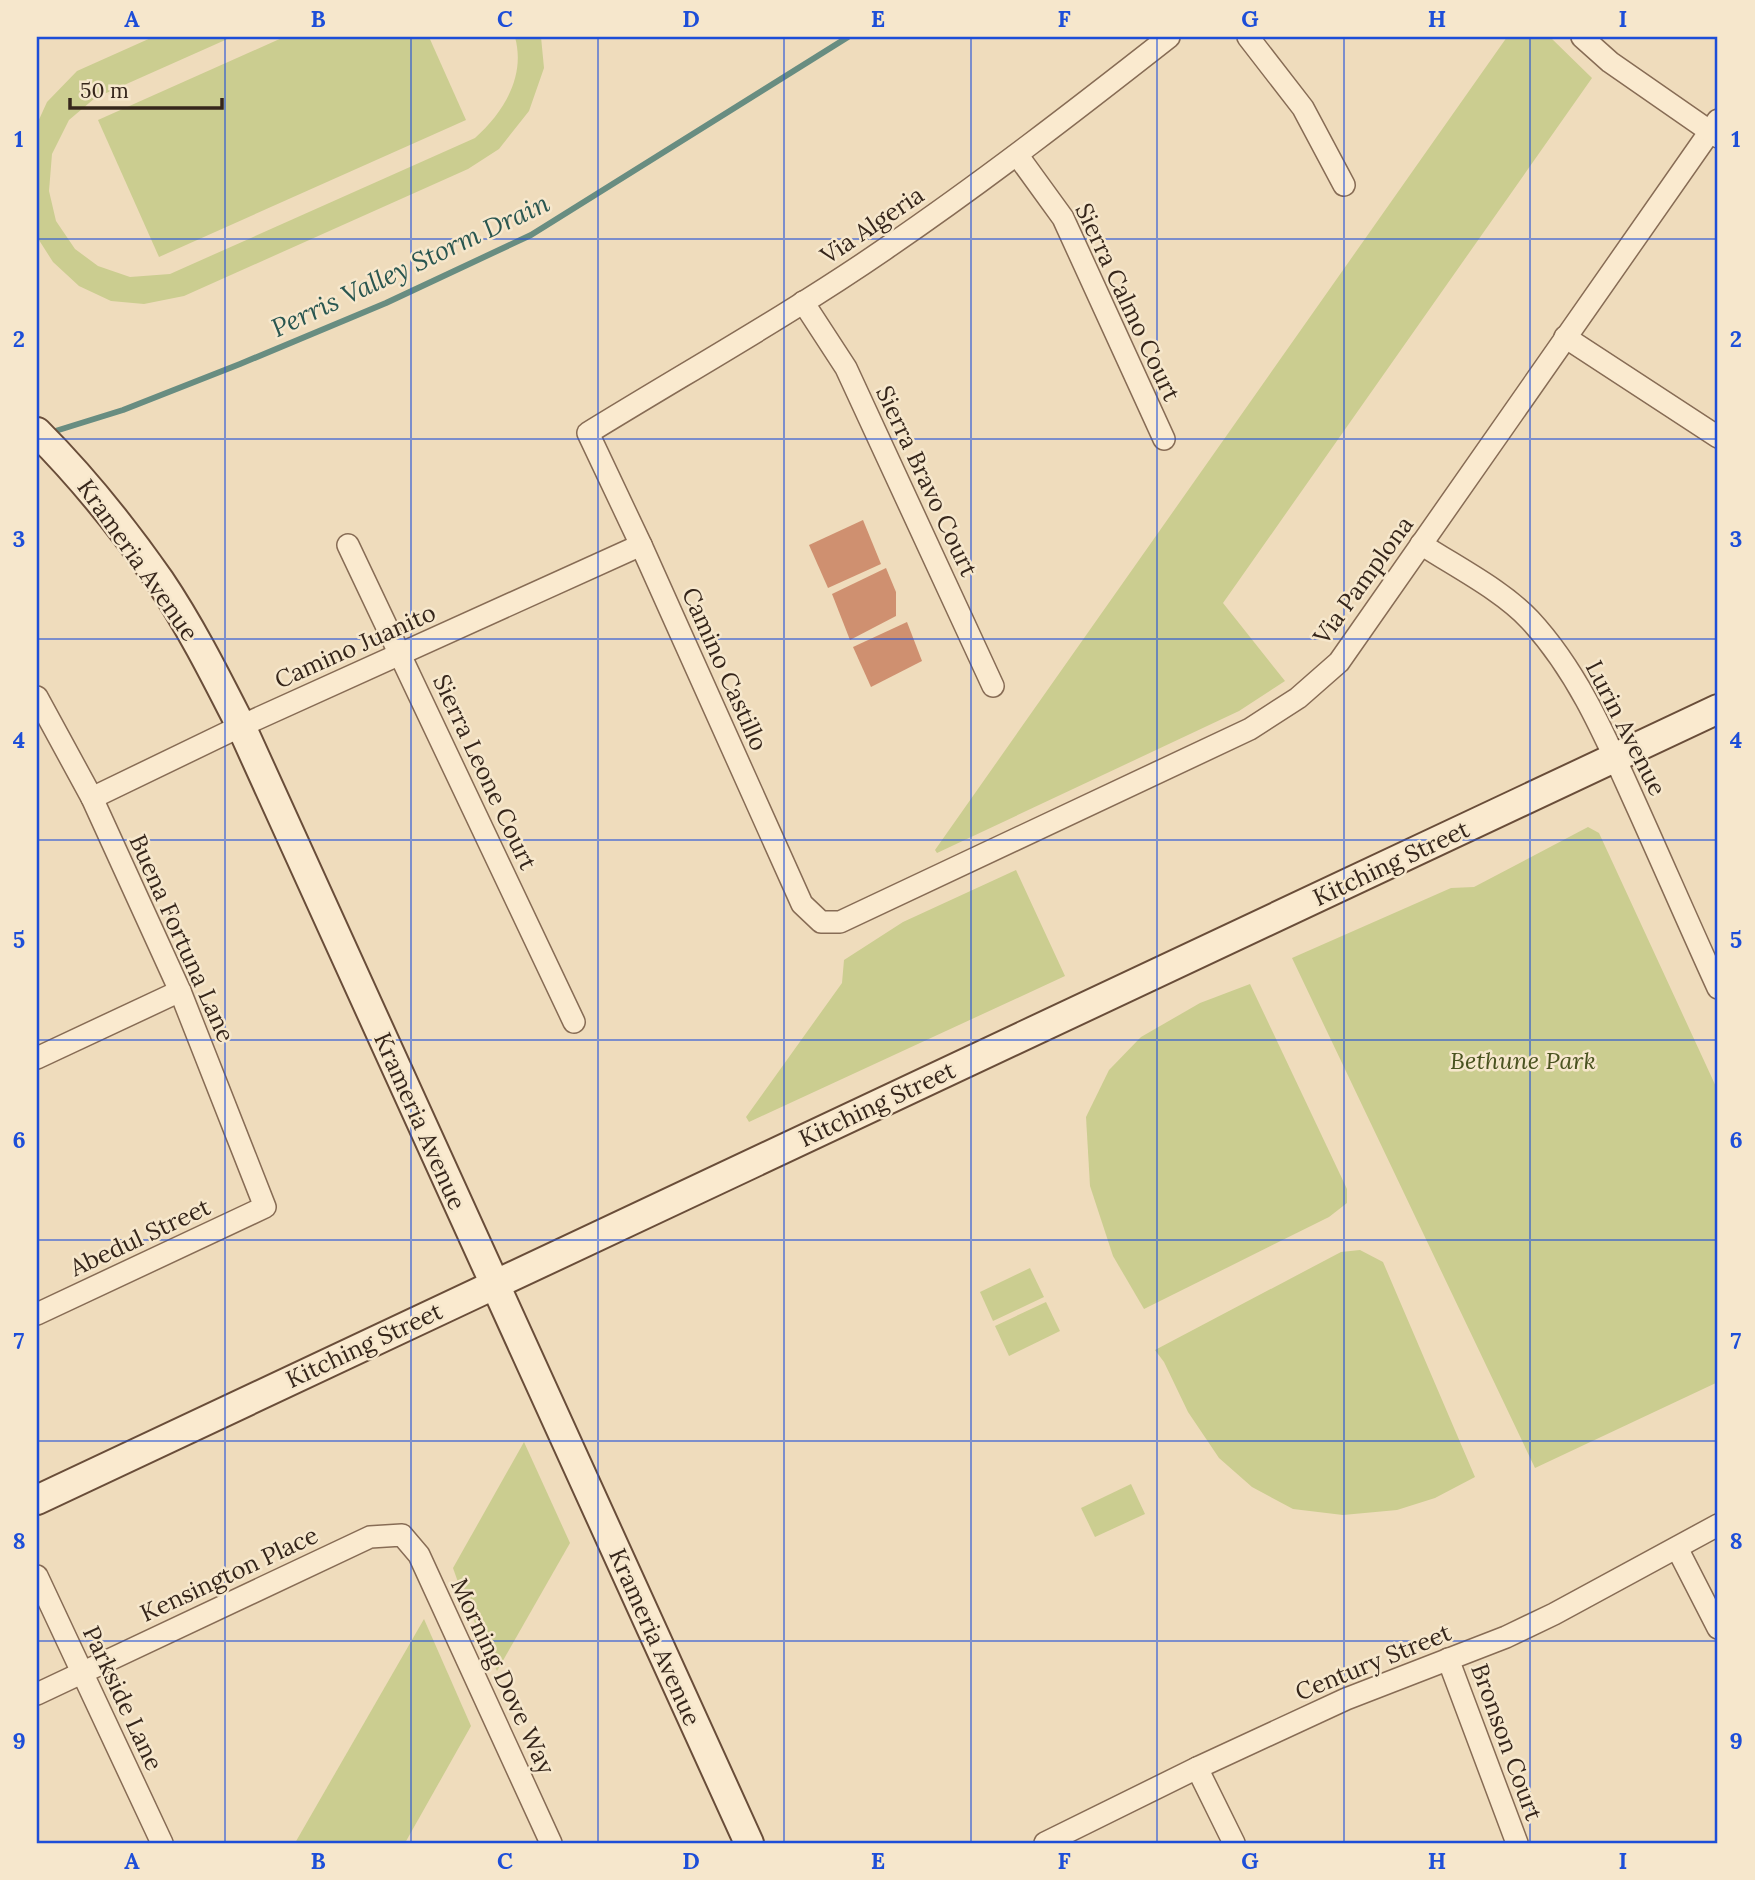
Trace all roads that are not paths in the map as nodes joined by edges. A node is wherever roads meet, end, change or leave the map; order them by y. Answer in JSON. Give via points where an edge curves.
{"nodes":[{"id":1,"x":1169,"y":37,"type":"edge"},
{"id":2,"x":1248,"y":37,"type":"edge"},
{"id":3,"x":1583,"y":37,"type":"edge"},
{"id":4,"x":1716,"y":129,"type":"edge"},
{"id":5,"x":1018,"y":156,"type":"junction"},
{"id":6,"x":1344,"y":185,"type":"dead end"},
{"id":7,"x":803,"y":302,"type":"junction"},
{"id":8,"x":1565,"y":337,"type":"junction"},
{"id":9,"x":37,"y":432,"type":"edge"},
{"id":10,"x":588,"y":433,"type":"joint"},
{"id":11,"x":1718,"y":437,"type":"edge"},
{"id":12,"x":1164,"y":439,"type":"dead end"},
{"id":13,"x":1422,"y":544,"type":"junction"},
{"id":14,"x":348,"y":545,"type":"dead end"},
{"id":15,"x":641,"y":545,"type":"junction"},
{"id":16,"x":400,"y":655,"type":"junction"},
{"id":17,"x":993,"y":687,"type":"dead end"},
{"id":18,"x":37,"y":696,"type":"edge"},
{"id":19,"x":1718,"y":709,"type":"edge"},
{"id":20,"x":241,"y":726,"type":"junction"},
{"id":21,"x":1615,"y":758,"type":"junction"},
{"id":22,"x":92,"y":798,"type":"junction"},
{"id":23,"x":821,"y":922,"type":"joint"},
{"id":24,"x":1718,"y":988,"type":"edge"},
{"id":25,"x":180,"y":991,"type":"junction"},
{"id":26,"x":574,"y":1022,"type":"dead end"},
{"id":27,"x":37,"y":1058,"type":"edge"},
{"id":28,"x":265,"y":1207,"type":"joint"},
{"id":29,"x":494,"y":1283,"type":"junction"},
{"id":30,"x":37,"y":1314,"type":"edge"},
{"id":31,"x":37,"y":1500,"type":"edge"},
{"id":32,"x":1718,"y":1525,"type":"edge"},
{"id":33,"x":402,"y":1535,"type":"joint"},
{"id":34,"x":1677,"y":1548,"type":"junction"},
{"id":35,"x":37,"y":1576,"type":"edge"},
{"id":36,"x":1718,"y":1628,"type":"edge"},
{"id":37,"x":1448,"y":1659,"type":"junction"},
{"id":38,"x":82,"y":1672,"type":"junction"},
{"id":39,"x":37,"y":1694,"type":"edge"},
{"id":40,"x":1197,"y":1768,"type":"junction"},
{"id":41,"x":162,"y":1843,"type":"edge"},
{"id":42,"x":551,"y":1843,"type":"edge"},
{"id":43,"x":749,"y":1843,"type":"edge"},
{"id":44,"x":1045,"y":1843,"type":"edge"},
{"id":45,"x":1234,"y":1843,"type":"edge"},
{"id":46,"x":1517,"y":1843,"type":"edge"}],
"edges":[{"from":1,"to":5,"type":"street","name":"Via Algeria"},
{"from":2,"to":6,"type":"street","via":[[1303,108]]},
{"from":3,"to":4,"type":"street","via":[[1610,62]]},
{"from":4,"to":8,"type":"street","name":"Via Pamplona"},
{"from":5,"to":7,"type":"street","name":"Via Algeria"},
{"from":5,"to":12,"type":"street","name":"Sierra Calmo Court","via":[[1063,218]]},
{"from":7,"to":10,"type":"street","name":"Via Algeria"},
{"from":7,"to":17,"type":"street","name":"Sierra Bravo Court","via":[[846,368]]},
{"from":8,"to":11,"type":"street"},
{"from":8,"to":13,"type":"street","name":"Via Pamplona"},
{"from":9,"to":20,"type":"street","name":"Krameria Avenue","via":[[78,474],[160,581]]},
{"from":10,"to":15,"type":"street","name":"Camino Castillo"},
{"from":13,"to":21,"type":"street","name":"Lurin Avenue","via":[[1528,617],[1581,688]]},
{"from":13,"to":23,"type":"street","name":"Via Pamplona","via":[[1339,662],[1298,698],[1250,729],[840,922]]},
{"from":14,"to":16,"type":"street","name":"Sierra Leone Court"},
{"from":15,"to":16,"type":"street","name":"Camino Juanito"},
{"from":15,"to":23,"type":"street","name":"Camino Castillo","via":[[802,904]]},
{"from":16,"to":20,"type":"street","name":"Camino Juanito"},
{"from":16,"to":26,"type":"street","name":"Sierra Leone Court"},
{"from":18,"to":22,"type":"street","name":"Buena Fortuna Lane"},
{"from":19,"to":21,"type":"street","name":"Kitching Street"},
{"from":20,"to":22,"type":"street","name":"Camino Juanito"},
{"from":20,"to":29,"type":"street","name":"Krameria Avenue"},
{"from":21,"to":24,"type":"street","name":"Lurin Avenue"},
{"from":21,"to":29,"type":"street","name":"Kitching Street"},
{"from":22,"to":25,"type":"street","name":"Buena Fortuna Lane"},
{"from":25,"to":27,"type":"street"},
{"from":25,"to":28,"type":"street","name":"Buena Fortuna Lane"},
{"from":28,"to":30,"type":"street","name":"Abedul Street"},
{"from":29,"to":31,"type":"street","name":"Kitching Street"},
{"from":29,"to":43,"type":"street","name":"Krameria Avenue"},
{"from":32,"to":34,"type":"street","name":"Century Street"},
{"from":33,"to":38,"type":"street","name":"Kensington Place","via":[[370,1537]]},
{"from":33,"to":42,"type":"street","name":"Morning Dove Way","via":[[419,1555]]},
{"from":34,"to":36,"type":"street"},
{"from":34,"to":37,"type":"street","name":"Century Street","via":[[1554,1614]]},
{"from":35,"to":38,"type":"street","name":"Parkside Lane"},
{"from":37,"to":40,"type":"street","name":"Century Street","via":[[1346,1699]]},
{"from":37,"to":46,"type":"street","name":"Bronson Court"},
{"from":38,"to":39,"type":"street","name":"Kensington Place"},
{"from":38,"to":41,"type":"street","name":"Parkside Lane"},
{"from":40,"to":44,"type":"street","name":"Century Street"},
{"from":40,"to":45,"type":"street"}]}
